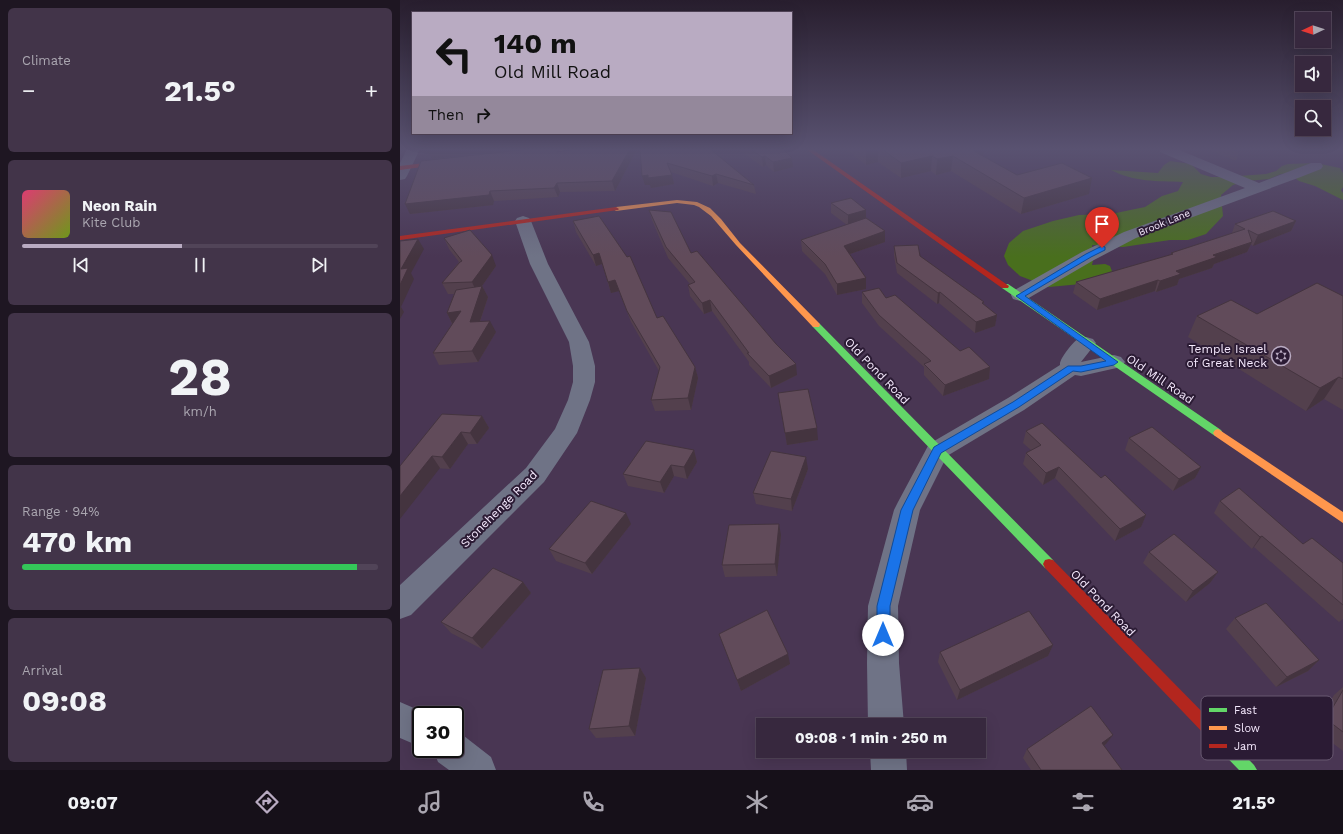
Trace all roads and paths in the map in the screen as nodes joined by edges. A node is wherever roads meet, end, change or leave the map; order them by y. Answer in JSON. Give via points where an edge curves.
{"nodes":[{"id":1,"x":860,"y":185,"type":"edge"},
{"id":2,"x":1251,"y":185,"type":"edge"},
{"id":3,"x":1267,"y":185,"type":"edge"},
{"id":4,"x":1258,"y":188,"type":"junction"},
{"id":5,"x":523,"y":221,"type":"junction"},
{"id":6,"x":400,"y":238,"type":"edge"},
{"id":7,"x":1020,"y":296,"type":"junction"},
{"id":8,"x":1086,"y":343,"type":"junction"},
{"id":9,"x":1114,"y":362,"type":"junction"},
{"id":10,"x":1071,"y":368,"type":"junction"},
{"id":11,"x":938,"y":450,"type":"junction"},
{"id":12,"x":1343,"y":518,"type":"edge"},
{"id":13,"x":400,"y":605,"type":"edge"},
{"id":14,"x":886,"y":718,"type":"edge"},
{"id":15,"x":400,"y":720,"type":"edge"},
{"id":16,"x":1201,"y":721,"type":"edge"},
{"id":17,"x":412,"y":725,"type":"edge"},
{"id":18,"x":462,"y":758,"type":"edge"},
{"id":19,"x":888,"y":758,"type":"edge"},
{"id":20,"x":1239,"y":760,"type":"edge"},
{"id":21,"x":478,"y":770,"type":"edge"},
{"id":22,"x":889,"y":770,"type":"edge"},
{"id":23,"x":1249,"y":770,"type":"edge"}],
"edges":[{"from":1,"to":7,"type":"street","name":"Old Mill Road"},
{"from":2,"to":4,"type":"street"},
{"from":3,"to":4,"type":"street","name":"Brook Lane"},
{"from":4,"to":7,"type":"street","name":"Brook Lane","via":[[1130,235],[1088,255]]},
{"from":5,"to":6,"type":"street","name":"Old Pond Road"},
{"from":5,"to":11,"type":"street","name":"Old Pond Road","via":[[673,202],[698,204],[706,209]]},
{"from":5,"to":13,"type":"street","name":"Stonehenge Road","via":[[539,264],[579,342],[584,366],[584,382],[579,400],[565,433],[535,475]]},
{"from":7,"to":8,"type":"street","name":"Old Mill Road"},
{"from":8,"to":9,"type":"street","name":"Old Mill Road"},
{"from":8,"to":10,"type":"street","via":[[1070,361]]},
{"from":9,"to":10,"type":"street","via":[[1081,369]]},
{"from":9,"to":12,"type":"street","name":"Old Mill Road"},
{"from":10,"to":11,"type":"street"},
{"from":11,"to":14,"type":"street","via":[[907,510],[883,606]]},
{"from":11,"to":16,"type":"street","name":"Old Pond Road"},
{"from":15,"to":17,"type":"street"},
{"from":18,"to":21,"type":"street"},
{"from":19,"to":22,"type":"street"},
{"from":20,"to":23,"type":"street","name":"Old Pond Road"}]}
